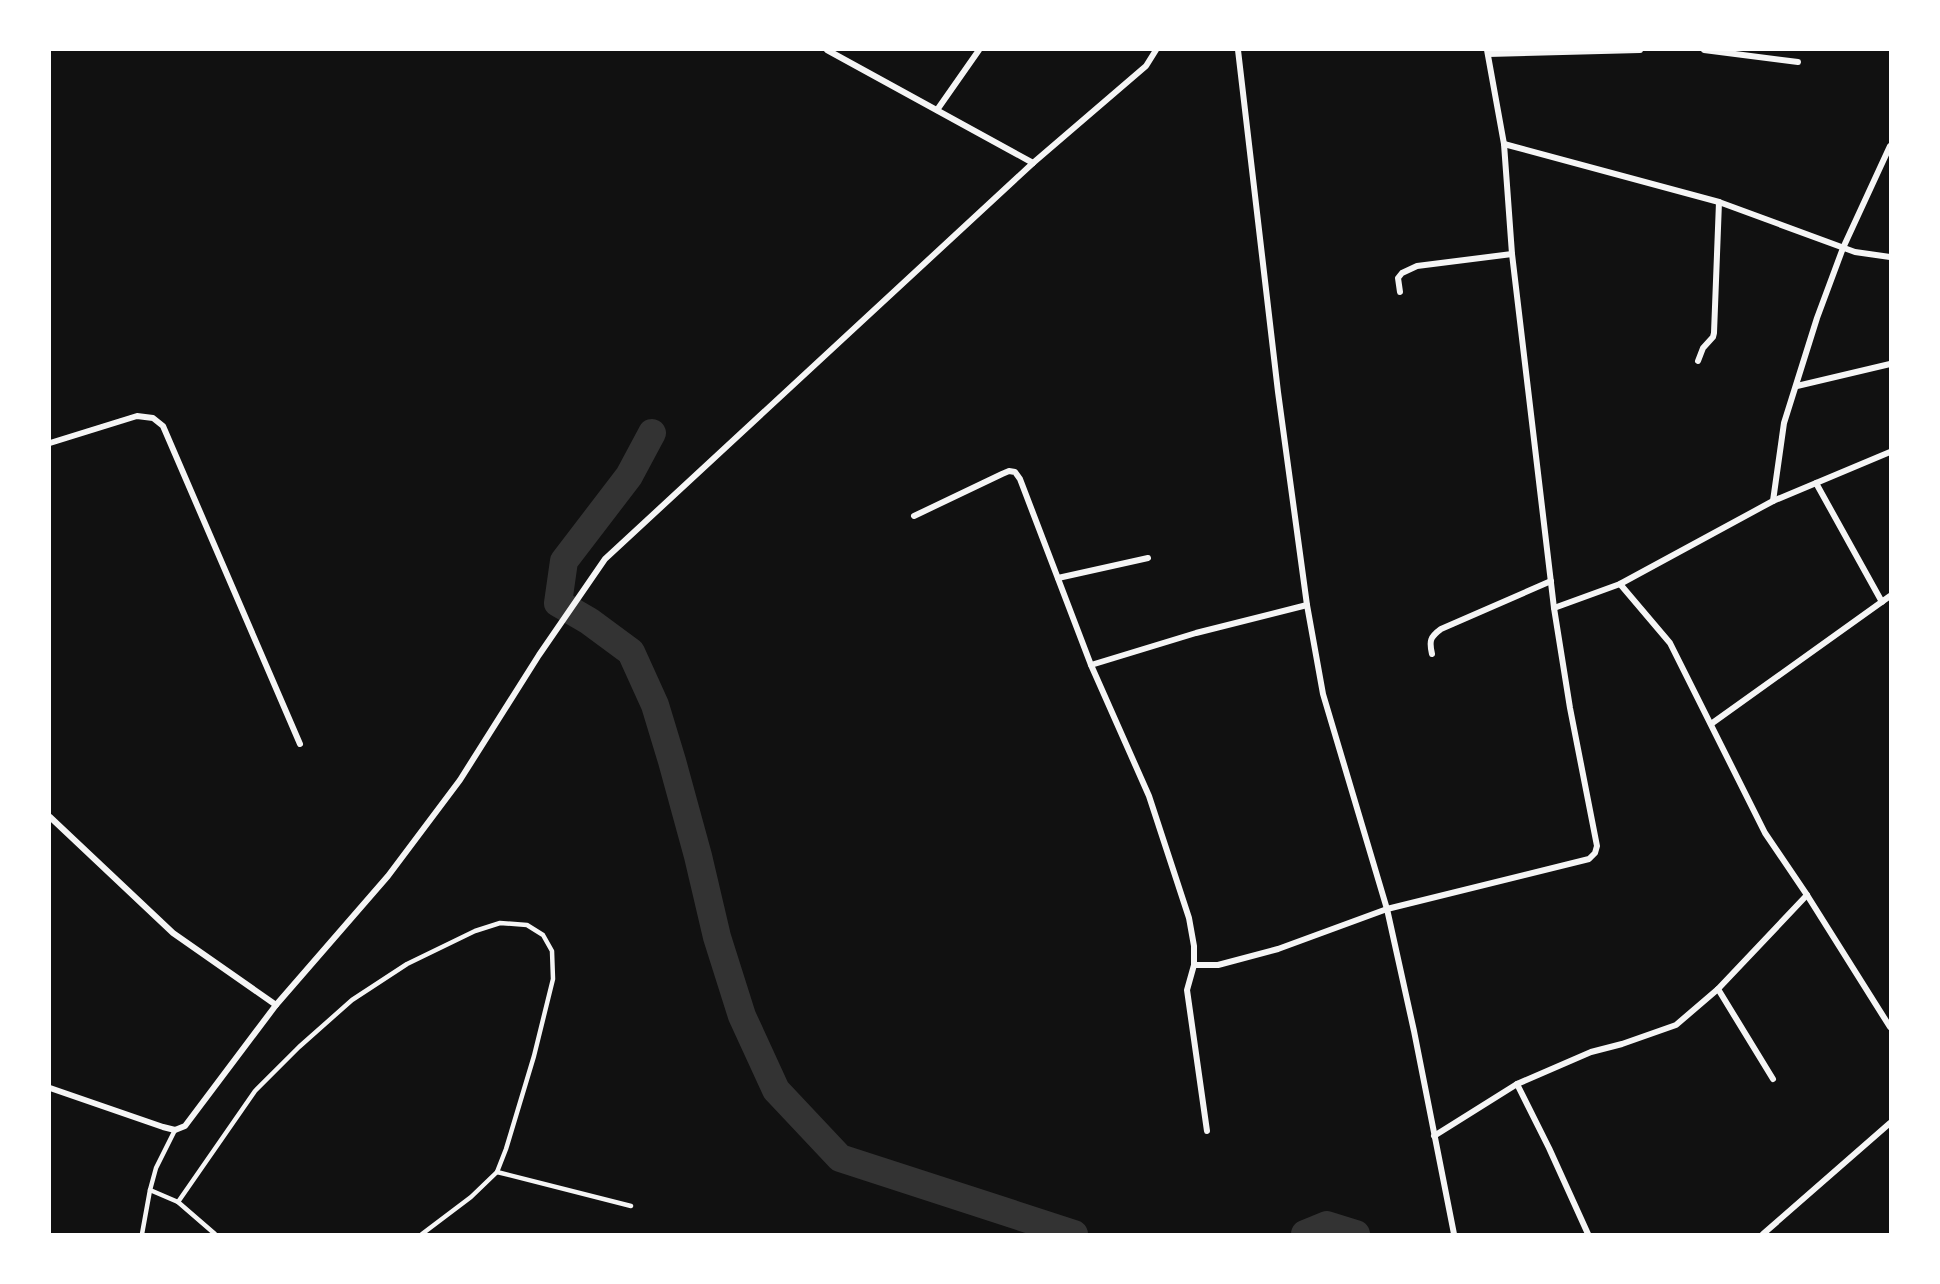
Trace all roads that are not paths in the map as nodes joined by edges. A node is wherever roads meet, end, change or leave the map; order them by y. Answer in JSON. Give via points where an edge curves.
{"nodes":[{"id":1,"x":827,"y":50,"type":"edge"},
{"id":2,"x":979,"y":50,"type":"edge"},
{"id":3,"x":1156,"y":50,"type":"edge"},
{"id":4,"x":1238,"y":50,"type":"edge"},
{"id":5,"x":1640,"y":50,"type":"edge"},
{"id":6,"x":1704,"y":50,"type":"edge"},
{"id":7,"x":1488,"y":52,"type":"edge"},
{"id":8,"x":1798,"y":62,"type":"dead end"},
{"id":9,"x":937,"y":110,"type":"junction"},
{"id":10,"x":1504,"y":144,"type":"junction"},
{"id":11,"x":1890,"y":147,"type":"edge"},
{"id":12,"x":1033,"y":163,"type":"junction"},
{"id":13,"x":1719,"y":202,"type":"junction"},
{"id":14,"x":1844,"y":248,"type":"junction"},
{"id":15,"x":1512,"y":254,"type":"junction"},
{"id":16,"x":1890,"y":257,"type":"edge"},
{"id":17,"x":1400,"y":292,"type":"dead end"},
{"id":18,"x":1698,"y":361,"type":"dead end"},
{"id":19,"x":1890,"y":364,"type":"edge"},
{"id":20,"x":1797,"y":386,"type":"junction"},
{"id":21,"x":50,"y":443,"type":"edge"},
{"id":22,"x":1890,"y":452,"type":"edge"},
{"id":23,"x":1816,"y":483,"type":"junction"},
{"id":24,"x":1773,"y":501,"type":"junction"},
{"id":25,"x":914,"y":516,"type":"dead end"},
{"id":26,"x":1148,"y":558,"type":"dead end"},
{"id":27,"x":1058,"y":578,"type":"junction"},
{"id":28,"x":1551,"y":581,"type":"junction"},
{"id":29,"x":1620,"y":584,"type":"junction"},
{"id":30,"x":1890,"y":596,"type":"edge"},
{"id":31,"x":1882,"y":602,"type":"junction"},
{"id":32,"x":1307,"y":605,"type":"junction"},
{"id":33,"x":1554,"y":608,"type":"junction"},
{"id":34,"x":1432,"y":654,"type":"dead end"},
{"id":35,"x":1091,"y":665,"type":"junction"},
{"id":36,"x":1710,"y":724,"type":"junction"},
{"id":37,"x":300,"y":744,"type":"dead end"},
{"id":38,"x":50,"y":817,"type":"edge"},
{"id":39,"x":1807,"y":895,"type":"junction"},
{"id":40,"x":1387,"y":909,"type":"junction"},
{"id":41,"x":1194,"y":965,"type":"junction"},
{"id":42,"x":1718,"y":989,"type":"junction"},
{"id":43,"x":276,"y":1005,"type":"junction"},
{"id":44,"x":1890,"y":1027,"type":"edge"},
{"id":45,"x":1773,"y":1079,"type":"dead end"},
{"id":46,"x":1517,"y":1084,"type":"junction"},
{"id":47,"x":50,"y":1088,"type":"edge"},
{"id":48,"x":1890,"y":1123,"type":"edge"},
{"id":49,"x":175,"y":1130,"type":"junction"},
{"id":50,"x":1207,"y":1131,"type":"dead end"},
{"id":51,"x":1434,"y":1136,"type":"junction"},
{"id":52,"x":497,"y":1172,"type":"junction"},
{"id":53,"x":150,"y":1190,"type":"junction"},
{"id":54,"x":178,"y":1202,"type":"junction"},
{"id":55,"x":631,"y":1206,"type":"dead end"},
{"id":56,"x":142,"y":1234,"type":"edge"},
{"id":57,"x":215,"y":1234,"type":"edge"},
{"id":58,"x":422,"y":1234,"type":"edge"},
{"id":59,"x":1454,"y":1234,"type":"edge"},
{"id":60,"x":1588,"y":1234,"type":"edge"},
{"id":61,"x":1763,"y":1234,"type":"edge"}],
"edges":[{"from":1,"to":9,"type":"street"},
{"from":2,"to":9,"type":"street"},
{"from":3,"to":12,"type":"street","via":[[1146,66]]},
{"from":4,"to":32,"type":"street"},
{"from":5,"to":7,"type":"street"},
{"from":6,"to":8,"type":"street"},
{"from":7,"to":10,"type":"street"},
{"from":9,"to":12,"type":"street"},
{"from":10,"to":13,"type":"street"},
{"from":10,"to":15,"type":"street"},
{"from":11,"to":14,"type":"street"},
{"from":12,"to":43,"type":"street","via":[[605,558],[453,790],[388,876]]},
{"from":13,"to":14,"type":"street"},
{"from":13,"to":18,"type":"street","via":[[1714,333]]},
{"from":14,"to":16,"type":"street"},
{"from":14,"to":20,"type":"street"},
{"from":15,"to":17,"type":"street","via":[[1407,269],[1398,278]]},
{"from":15,"to":28,"type":"street"},
{"from":19,"to":20,"type":"street"},
{"from":20,"to":24,"type":"street","via":[[1784,423]]},
{"from":21,"to":37,"type":"street","via":[[137,416],[153,418],[163,426]]},
{"from":22,"to":23,"type":"street"},
{"from":23,"to":24,"type":"street"},
{"from":23,"to":31,"type":"street"},
{"from":24,"to":29,"type":"street"},
{"from":25,"to":27,"type":"street","via":[[1002,474],[1015,472]]},
{"from":26,"to":27,"type":"street"},
{"from":27,"to":35,"type":"street"},
{"from":28,"to":33,"type":"street"},
{"from":28,"to":34,"type":"street","via":[[1441,629],[1430,639]]},
{"from":29,"to":33,"type":"street"},
{"from":29,"to":36,"type":"street","via":[[1670,643]]},
{"from":30,"to":31,"type":"street"},
{"from":31,"to":36,"type":"street"},
{"from":32,"to":35,"type":"street"},
{"from":32,"to":40,"type":"street","via":[[1323,694]]},
{"from":33,"to":40,"type":"street","via":[[1597,846],[1595,854],[1589,859]]},
{"from":35,"to":41,"type":"street","via":[[1149,796],[1189,918]]},
{"from":36,"to":39,"type":"street","via":[[1765,833]]},
{"from":38,"to":43,"type":"street","via":[[173,933]]},
{"from":39,"to":42,"type":"street"},
{"from":39,"to":44,"type":"street"},
{"from":40,"to":41,"type":"street","via":[[1278,949],[1218,965]]},
{"from":40,"to":51,"type":"street"},
{"from":41,"to":50,"type":"street","via":[[1187,990]]},
{"from":42,"to":45,"type":"street"},
{"from":42,"to":46,"type":"street","via":[[1676,1025],[1592,1052]]},
{"from":43,"to":49,"type":"street","via":[[185,1126]]},
{"from":46,"to":51,"type":"street"},
{"from":46,"to":60,"type":"street"},
{"from":47,"to":49,"type":"street"},
{"from":48,"to":61,"type":"street"},
{"from":49,"to":53,"type":"lane"},
{"from":51,"to":59,"type":"street"},
{"from":52,"to":54,"type":"lane","via":[[534,1056],[553,979],[552,951],[543,935],[527,924],[500,923],[475,931],[406,964],[352,1000],[255,1091]]},
{"from":52,"to":55,"type":"lane"},
{"from":52,"to":58,"type":"lane"},
{"from":53,"to":54,"type":"lane"},
{"from":53,"to":56,"type":"lane"},
{"from":54,"to":57,"type":"lane"}]}
